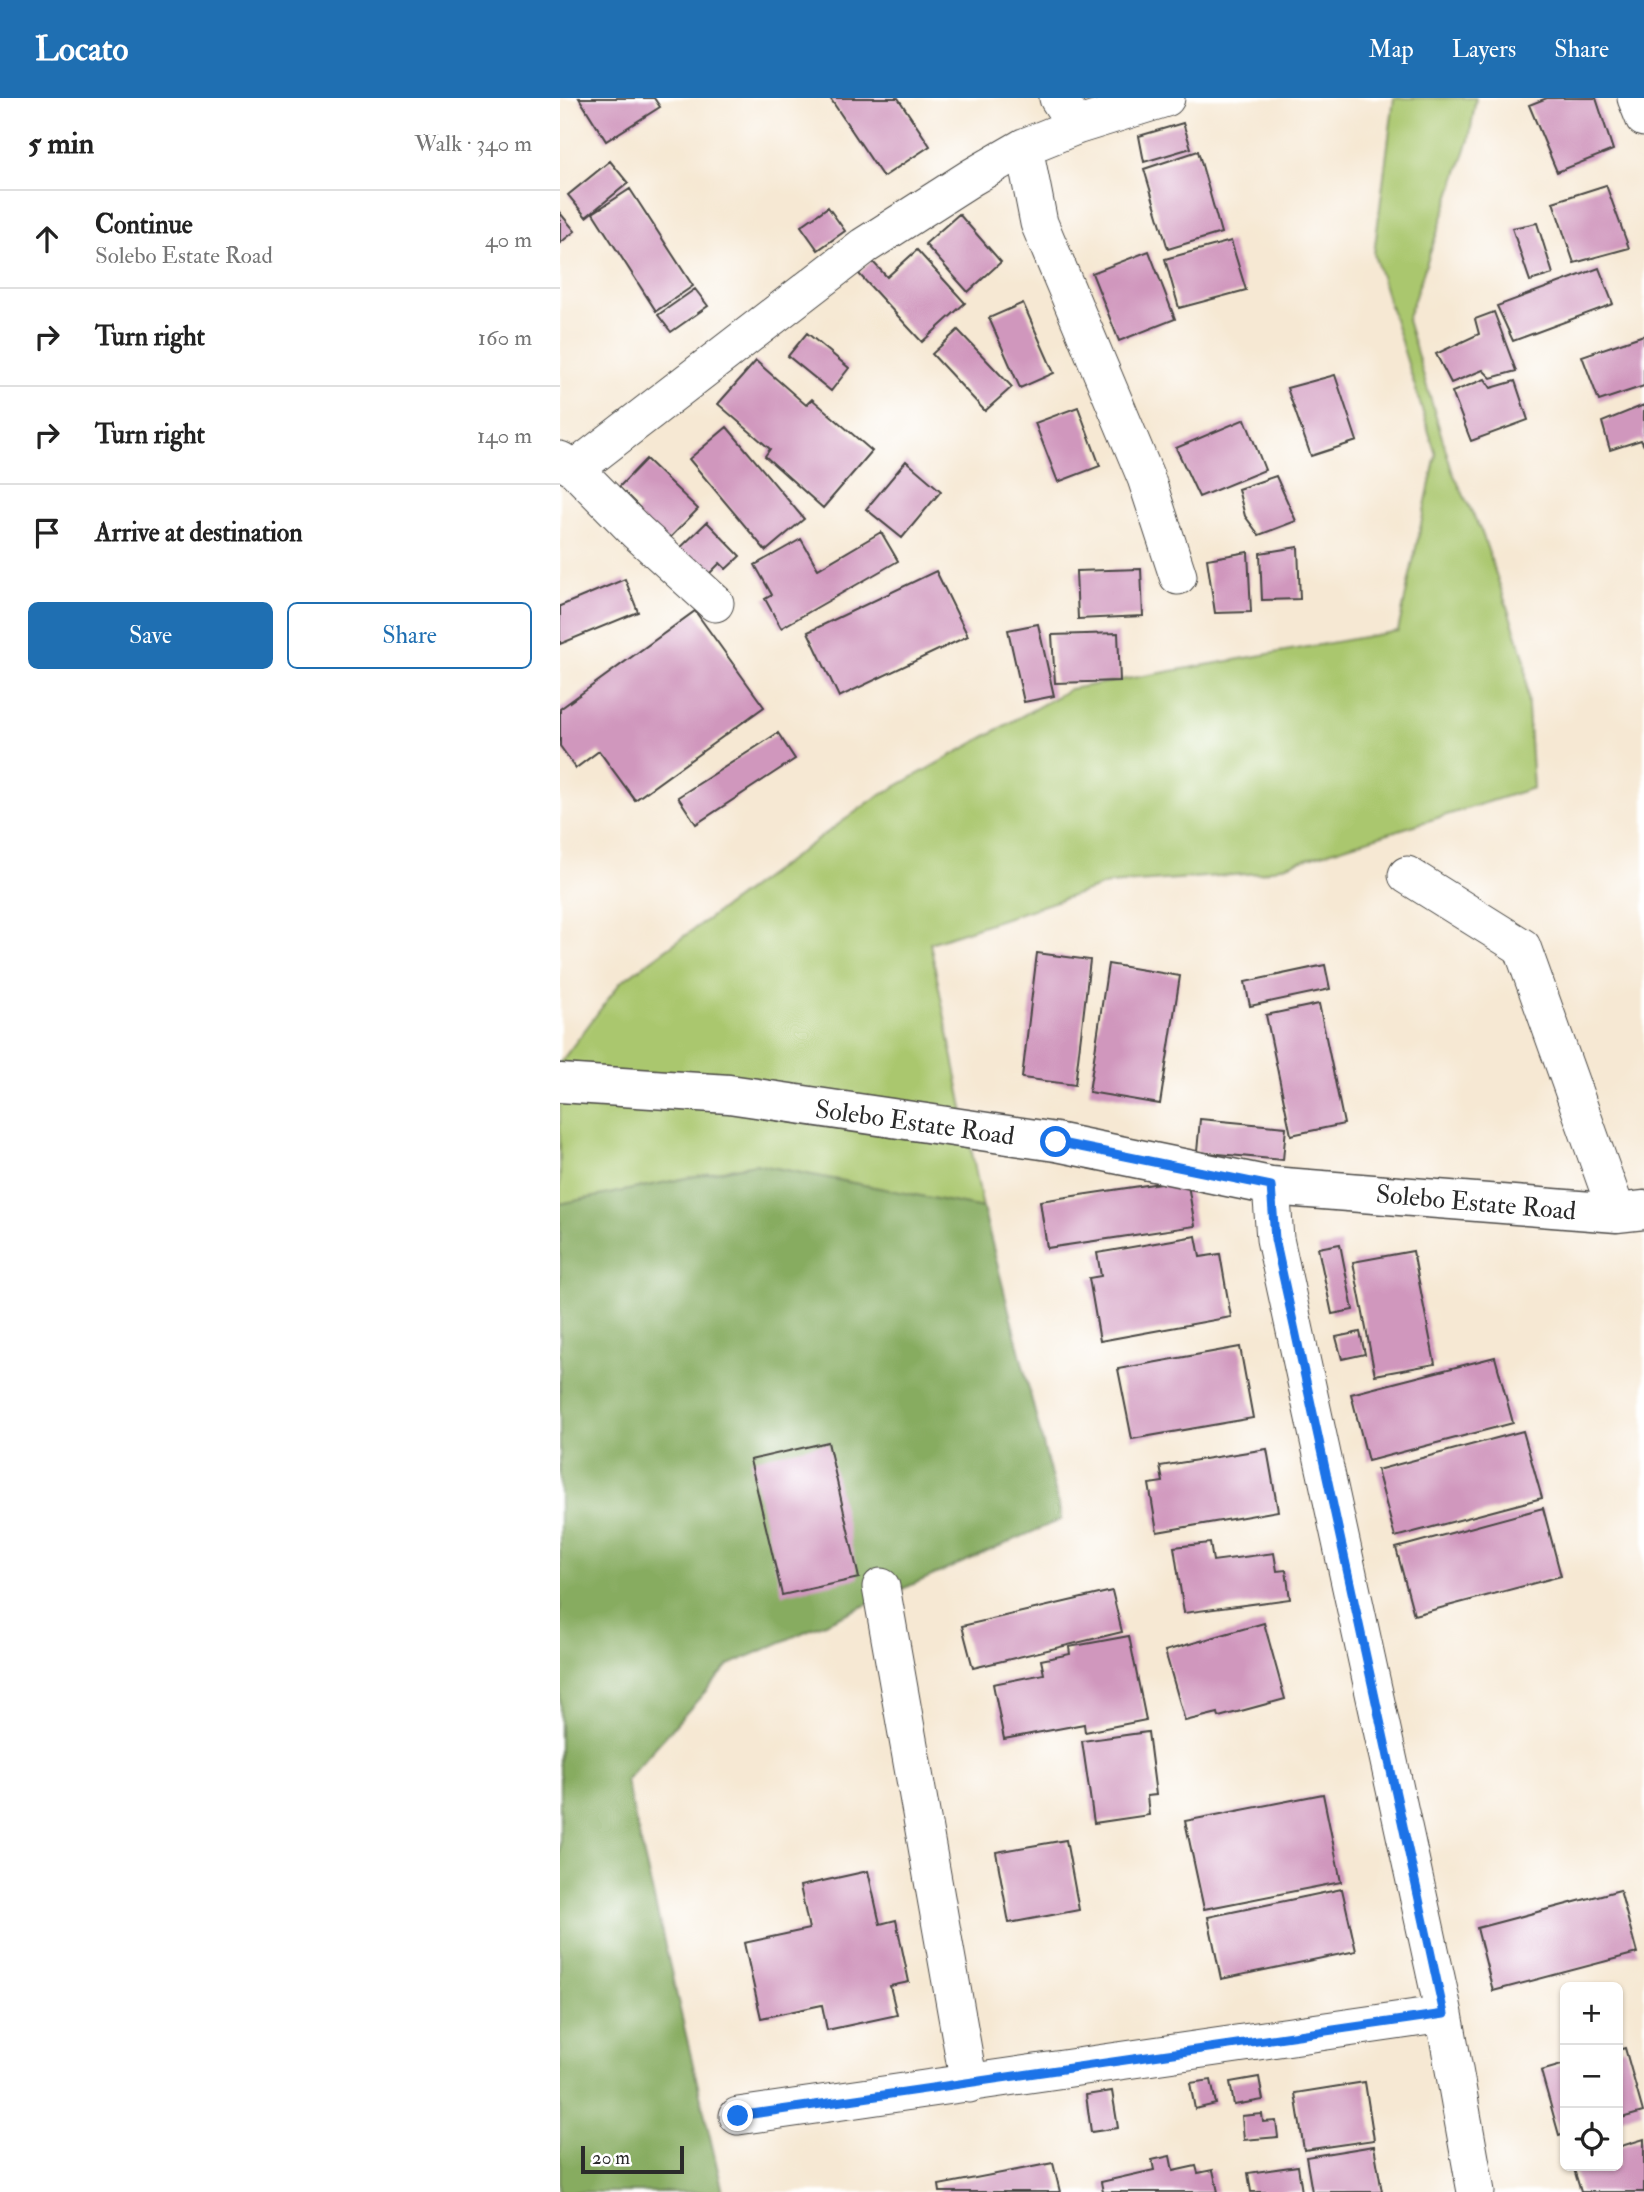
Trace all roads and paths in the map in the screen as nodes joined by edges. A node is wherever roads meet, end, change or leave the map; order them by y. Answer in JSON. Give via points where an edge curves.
{"nodes":[{"id":1,"x":1166,"y":98,"type":"edge"},
{"id":2,"x":1636,"y":98,"type":"edge"},
{"id":3,"x":1067,"y":112,"type":"edge"},
{"id":4,"x":1644,"y":118,"type":"edge"},
{"id":5,"x":1024,"y":147,"type":"junction"},
{"id":6,"x":567,"y":465,"type":"edge"},
{"id":7,"x":1178,"y":576,"type":"dead end"},
{"id":8,"x":715,"y":603,"type":"dead end"},
{"id":9,"x":1407,"y":875,"type":"dead end"},
{"id":10,"x":560,"y":1083,"type":"edge"},
{"id":11,"x":1271,"y":1186,"type":"junction"},
{"id":12,"x":1630,"y":1212,"type":"edge"},
{"id":13,"x":881,"y":1587,"type":"dead end"},
{"id":14,"x":1444,"y":2014,"type":"junction"},
{"id":15,"x":969,"y":2084,"type":"junction"},
{"id":16,"x":738,"y":2116,"type":"dead end"},
{"id":17,"x":1476,"y":2192,"type":"edge"}],
"edges":[{"from":1,"to":3,"type":"street"},
{"from":2,"to":4,"type":"street"},
{"from":3,"to":5,"type":"street"},
{"from":5,"to":6,"type":"street","via":[[864,246]]},
{"from":5,"to":7,"type":"street","via":[[1039,223],[1146,478]]},
{"from":6,"to":8,"type":"street"},
{"from":9,"to":12,"type":"street","via":[[1522,947]]},
{"from":10,"to":11,"type":"street","name":"Solebo Estate Road","via":[[729,1094],[1056,1142]]},
{"from":11,"to":12,"type":"street","name":"Solebo Estate Road"},
{"from":11,"to":14,"type":"street","via":[[1275,1239]]},
{"from":13,"to":15,"type":"street"},
{"from":14,"to":15,"type":"street"},
{"from":14,"to":17,"type":"street"},
{"from":15,"to":16,"type":"street"}]}
